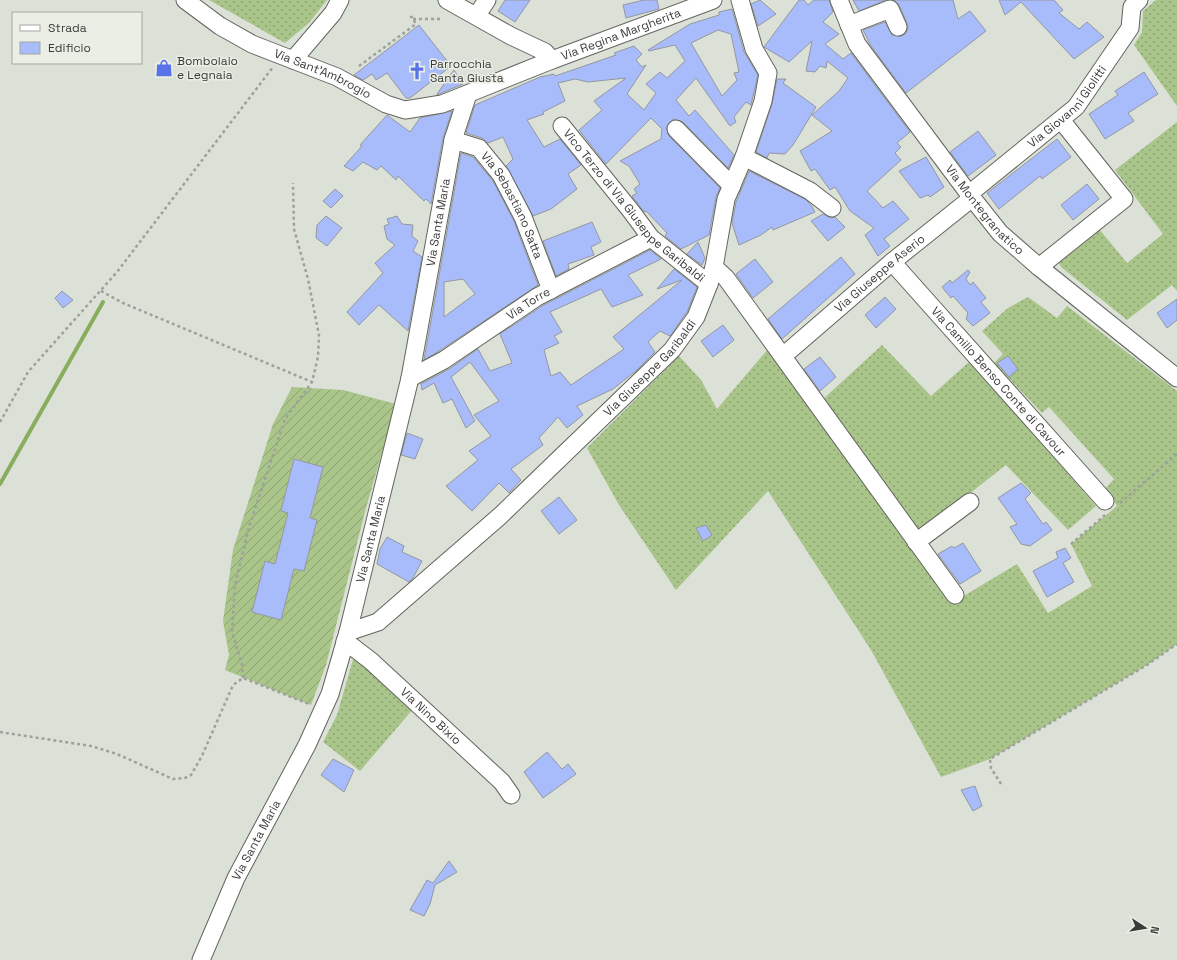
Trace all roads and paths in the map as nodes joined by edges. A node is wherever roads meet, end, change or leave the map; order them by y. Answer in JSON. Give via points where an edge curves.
{"nodes":[{"id":1,"x":185,"y":0,"type":"edge"},
{"id":2,"x":340,"y":0,"type":"edge"},
{"id":3,"x":447,"y":0,"type":"edge"},
{"id":4,"x":487,"y":0,"type":"edge"},
{"id":5,"x":713,"y":0,"type":"edge"},
{"id":6,"x":740,"y":0,"type":"edge"},
{"id":7,"x":839,"y":0,"type":"edge"},
{"id":8,"x":1140,"y":0,"type":"edge"},
{"id":9,"x":477,"y":15,"type":"junction"},
{"id":10,"x":408,"y":17,"type":"dead end"},
{"id":11,"x":412,"y":19,"type":"junction"},
{"id":12,"x":440,"y":19,"type":"dead end"},
{"id":13,"x":849,"y":25,"type":"junction"},
{"id":14,"x":898,"y":27,"type":"dead end"},
{"id":15,"x":288,"y":58,"type":"junction"},
{"id":16,"x":552,"y":60,"type":"junction"},
{"id":17,"x":359,"y":66,"type":"dead end"},
{"id":18,"x":468,"y":94,"type":"junction"},
{"id":19,"x":1061,"y":120,"type":"junction"},
{"id":20,"x":562,"y":126,"type":"dead end"},
{"id":21,"x":676,"y":129,"type":"dead end"},
{"id":22,"x":453,"y":140,"type":"junction"},
{"id":23,"x":744,"y":157,"type":"junction"},
{"id":24,"x":293,"y":183,"type":"dead end"},
{"id":25,"x":732,"y":186,"type":"junction"},
{"id":26,"x":970,"y":196,"type":"junction"},
{"id":27,"x":832,"y":208,"type":"dead end"},
{"id":28,"x":651,"y":238,"type":"junction"},
{"id":29,"x":892,"y":262,"type":"junction"},
{"id":30,"x":714,"y":267,"type":"junction"},
{"id":31,"x":1039,"y":267,"type":"junction"},
{"id":32,"x":708,"y":284,"type":"junction"},
{"id":33,"x":551,"y":290,"type":"junction"},
{"id":34,"x":101,"y":291,"type":"junction"},
{"id":35,"x":790,"y":350,"type":"dead end"},
{"id":36,"x":410,"y":378,"type":"junction"},
{"id":37,"x":1177,"y":378,"type":"edge"},
{"id":38,"x":312,"y":382,"type":"junction"},
{"id":39,"x":0,"y":422,"type":"edge"},
{"id":40,"x":1177,"y":454,"type":"edge"},
{"id":41,"x":970,"y":502,"type":"dead end"},
{"id":42,"x":1111,"y":506,"type":"junction"},
{"id":43,"x":916,"y":542,"type":"junction"},
{"id":44,"x":1072,"y":544,"type":"dead end"},
{"id":45,"x":955,"y":595,"type":"dead end"},
{"id":46,"x":346,"y":637,"type":"junction"},
{"id":47,"x":1177,"y":644,"type":"edge"},
{"id":48,"x":243,"y":678,"type":"junction"},
{"id":49,"x":323,"y":709,"type":"junction"},
{"id":50,"x":0,"y":732,"type":"edge"},
{"id":51,"x":1000,"y":784,"type":"dead end"},
{"id":52,"x":511,"y":795,"type":"dead end"},
{"id":53,"x":201,"y":960,"type":"edge"}],
"edges":[{"from":1,"to":15,"type":"street","name":"Via Sant'Ambrogio","via":[[220,26],[252,44]]},
{"from":2,"to":15,"type":"street","via":[[333,13]]},
{"from":3,"to":9,"type":"street"},
{"from":4,"to":9,"type":"street"},
{"from":5,"to":16,"type":"street","name":"Via Regina Margherita"},
{"from":6,"to":23,"type":"street","name":"Via Giuseppe Garibaldi","via":[[754,49],[768,73],[763,101]]},
{"from":7,"to":13,"type":"street","name":"Via Montegranatico"},
{"from":8,"to":19,"type":"street","name":"Via Giovanni Giolitti","via":[[1132,7],[1130,28],[1076,107]]},
{"from":9,"to":16,"type":"street","via":[[511,36],[545,52]]},
{"from":10,"to":11,"type":"path"},
{"from":11,"to":12,"type":"path"},
{"from":11,"to":17,"type":"path","via":[[416,24]]},
{"from":13,"to":14,"type":"street","via":[[890,9]]},
{"from":13,"to":26,"type":"street","name":"Via Montegranatico","via":[[857,44]]},
{"from":15,"to":18,"type":"street","name":"Via Sant'Ambrogio","via":[[352,83],[386,104],[405,110],[442,104]]},
{"from":15,"to":34,"type":"path"},
{"from":16,"to":18,"type":"street","name":"Via Regina Margherita"},
{"from":18,"to":22,"type":"street","name":"Via Santa Maria"},
{"from":19,"to":26,"type":"street","name":"Via Giovanni Giolitti"},
{"from":19,"to":31,"type":"street","via":[[1124,199]]},
{"from":20,"to":28,"type":"street","name":"Vico Terzo di Via Giuseppe Garibaldi"},
{"from":21,"to":25,"type":"street"},
{"from":22,"to":33,"type":"street","name":"Via Sebastiano Satta","via":[[479,148],[501,175],[523,217]]},
{"from":22,"to":36,"type":"street","name":"Via Santa Maria"},
{"from":23,"to":25,"type":"street","name":"Via Giuseppe Garibaldi"},
{"from":23,"to":27,"type":"street","via":[[810,191]]},
{"from":24,"to":38,"type":"path","via":[[294,229],[308,279],[319,335],[318,357]]},
{"from":25,"to":30,"type":"street","name":"Via Giuseppe Garibaldi","via":[[726,199]]},
{"from":26,"to":29,"type":"street","name":"Via Giuseppe Aserio"},
{"from":26,"to":31,"type":"street","name":"Via Montegranatico","via":[[1000,233]]},
{"from":28,"to":32,"type":"street","name":"Vico Terzo di Via Giuseppe Garibaldi"},
{"from":28,"to":33,"type":"street","name":"Via Torre"},
{"from":29,"to":35,"type":"street","name":"Via Giuseppe Aserio"},
{"from":29,"to":42,"type":"street","name":"Via Camillo Benso Conte di Cavour"},
{"from":30,"to":32,"type":"street","name":"Via Giuseppe Garibaldi"},
{"from":30,"to":43,"type":"street","via":[[726,278]]},
{"from":31,"to":37,"type":"street","name":"Via Montegranatico"},
{"from":32,"to":46,"type":"street","name":"Via Giuseppe Garibaldi","via":[[696,317],[672,350],[639,383],[500,516],[378,622]]},
{"from":33,"to":36,"type":"street","name":"Via Torre","via":[[444,360]]},
{"from":34,"to":38,"type":"path","via":[[123,303]]},
{"from":34,"to":39,"type":"path","via":[[28,372]]},
{"from":36,"to":46,"type":"street","name":"Via Santa Maria"},
{"from":38,"to":48,"type":"path","via":[[285,419],[247,534],[236,585],[232,632],[242,665]]},
{"from":40,"to":42,"type":"path"},
{"from":41,"to":43,"type":"street"},
{"from":42,"to":44,"type":"path"},
{"from":43,"to":45,"type":"street"},
{"from":46,"to":49,"type":"street","name":"Via Santa Maria","via":[[330,694]]},
{"from":46,"to":52,"type":"street","name":"Via Nino Bixio","via":[[502,782]]},
{"from":47,"to":51,"type":"path","via":[[1147,665],[990,759],[991,768]]},
{"from":48,"to":49,"type":"path"},
{"from":48,"to":50,"type":"path","via":[[233,685],[202,756],[191,775],[185,778],[173,779],[117,754],[91,746]]},
{"from":49,"to":53,"type":"street","name":"Via Santa Maria","via":[[308,745],[236,878]]}]}
